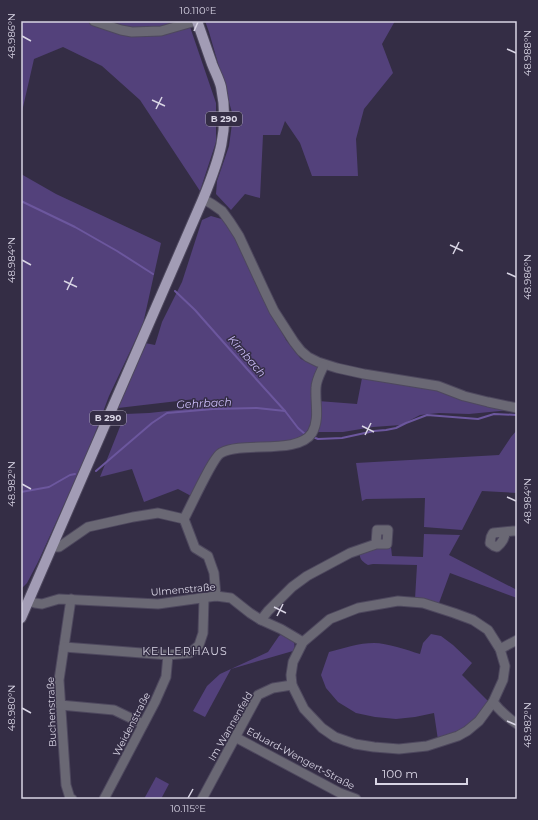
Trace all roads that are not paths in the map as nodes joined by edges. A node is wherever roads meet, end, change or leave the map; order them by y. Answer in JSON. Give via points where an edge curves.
{"nodes":[{"id":1,"x":94,"y":21,"type":"edge"},
{"id":2,"x":196,"y":21,"type":"edge"},
{"id":3,"x":203,"y":199,"type":"junction"},
{"id":4,"x":324,"y":365,"type":"junction"},
{"id":5,"x":517,"y":408,"type":"edge"},
{"id":6,"x":184,"y":519,"type":"junction"},
{"id":7,"x":517,"y":531,"type":"edge"},
{"id":8,"x":505,"y":532,"type":"dead end"},
{"id":9,"x":376,"y":544,"type":"dead end"},
{"id":10,"x":53,"y":545,"type":"junction"},
{"id":11,"x":216,"y":596,"type":"junction"},
{"id":12,"x":204,"y":598,"type":"junction"},
{"id":13,"x":71,"y":599,"type":"junction"},
{"id":14,"x":29,"y":601,"type":"junction"},
{"id":15,"x":21,"y":618,"type":"edge"},
{"id":16,"x":261,"y":620,"type":"junction"},
{"id":17,"x":517,"y":640,"type":"edge"},
{"id":18,"x":303,"y":642,"type":"junction"},
{"id":19,"x":64,"y":647,"type":"junction"},
{"id":20,"x":500,"y":649,"type":"junction"},
{"id":21,"x":168,"y":655,"type":"junction"},
{"id":22,"x":292,"y":685,"type":"junction"},
{"id":23,"x":493,"y":702,"type":"junction"},
{"id":24,"x":60,"y":705,"type":"junction"},
{"id":25,"x":143,"y":724,"type":"junction"},
{"id":26,"x":517,"y":724,"type":"edge"},
{"id":27,"x":235,"y":737,"type":"junction"},
{"id":28,"x":72,"y":799,"type":"edge"},
{"id":29,"x":104,"y":799,"type":"edge"},
{"id":30,"x":202,"y":799,"type":"edge"},
{"id":31,"x":356,"y":799,"type":"edge"}],
"edges":[{"from":1,"to":2,"type":"street","via":[[132,32],[161,31]]},
{"from":2,"to":3,"type":"main road","number":"B 290","via":[[220,85],[224,116],[219,158]]},
{"from":3,"to":4,"type":"street","via":[[222,211],[239,236],[274,311],[294,342],[308,357]]},
{"from":3,"to":10,"type":"main road","number":"B 290"},
{"from":4,"to":5,"type":"street","via":[[438,386],[464,396]]},
{"from":4,"to":6,"type":"street","via":[[316,386],[317,419],[311,434],[301,442],[287,445],[233,448],[220,453],[210,467]]},
{"from":6,"to":10,"type":"street","via":[[158,513],[133,517],[88,527],[59,547]]},
{"from":6,"to":11,"type":"street","via":[[195,548],[208,556],[214,573]]},
{"from":7,"to":8,"type":"street"},
{"from":9,"to":16,"type":"street","via":[[350,553],[307,576],[292,587]]},
{"from":10,"to":14,"type":"main road","number":"B 290"},
{"from":11,"to":12,"type":"street","name":"Ulmenstraße"},
{"from":11,"to":16,"type":"street","name":"Ulmenstraße","via":[[231,598]]},
{"from":12,"to":13,"type":"street","name":"Ulmenstraße","via":[[158,604]]},
{"from":12,"to":21,"type":"street","via":[[203,633],[199,645],[190,653]]},
{"from":13,"to":14,"type":"street","name":"Ulmenstraße","via":[[59,599],[42,604]]},
{"from":13,"to":19,"type":"street","name":"Buchenstraße"},
{"from":14,"to":15,"type":"main road","number":"B 290"},
{"from":16,"to":18,"type":"street","name":"Ulmenstraße"},
{"from":17,"to":20,"type":"street"},
{"from":18,"to":20,"type":"street","via":[[330,619],[358,608],[398,601],[424,603],[472,620],[488,630]]},
{"from":18,"to":22,"type":"street","via":[[293,662]]},
{"from":19,"to":21,"type":"street"},
{"from":19,"to":24,"type":"street","name":"Buchenstraße","via":[[59,680]]},
{"from":20,"to":23,"type":"street","via":[[505,666],[503,680]]},
{"from":21,"to":25,"type":"street","name":"Weidenstraße","via":[[166,677]]},
{"from":22,"to":23,"type":"street","via":[[304,709],[322,728],[335,737],[374,747],[399,749],[427,746],[458,736],[479,720]]},
{"from":22,"to":27,"type":"street","name":"Im Wannenfeld","via":[[273,688],[258,695]]},
{"from":23,"to":26,"type":"street"},
{"from":24,"to":25,"type":"street","via":[[114,710]]},
{"from":24,"to":28,"type":"street","name":"Buchenstraße","via":[[66,785]]},
{"from":25,"to":29,"type":"street","name":"Weidenstraße"},
{"from":27,"to":30,"type":"street","name":"Im Wannenfeld"},
{"from":27,"to":31,"type":"street","name":"Eduard-Wengert-Straße"}]}
